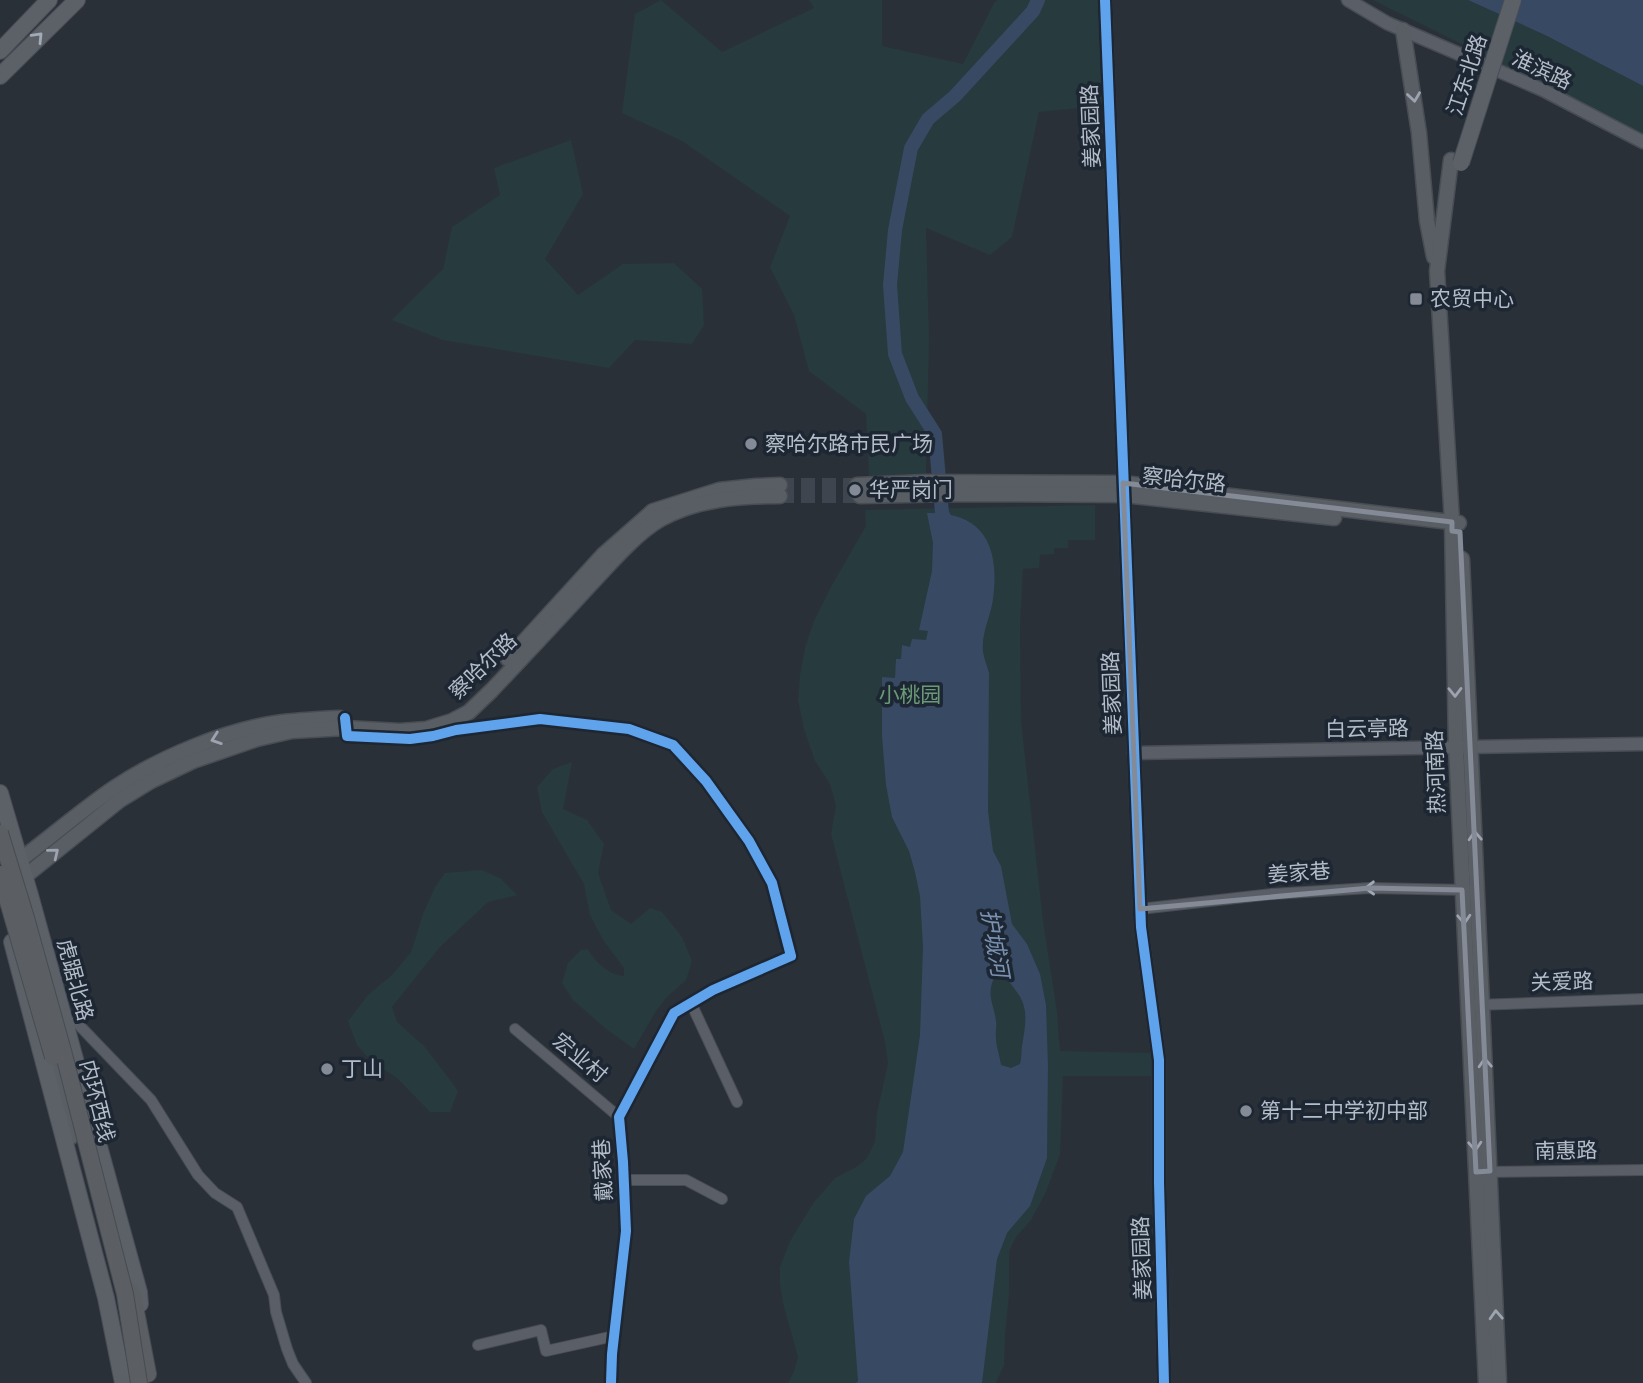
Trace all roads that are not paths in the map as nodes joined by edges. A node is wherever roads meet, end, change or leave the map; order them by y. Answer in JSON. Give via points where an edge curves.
{"nodes":[{"id":1,"x":49,"y":0,"type":"edge"},
{"id":2,"x":77,"y":0,"type":"edge"},
{"id":3,"x":1105,"y":0,"type":"edge"},
{"id":4,"x":1348,"y":0,"type":"edge"},
{"id":5,"x":1502,"y":0,"type":"edge"},
{"id":6,"x":1513,"y":0,"type":"edge"},
{"id":7,"x":1403,"y":30,"type":"junction"},
{"id":8,"x":0,"y":51,"type":"edge"},
{"id":9,"x":0,"y":76,"type":"edge"},
{"id":10,"x":1643,"y":142,"type":"edge"},
{"id":11,"x":1456,"y":161,"type":"junction"},
{"id":12,"x":1437,"y":271,"type":"junction"},
{"id":13,"x":1123,"y":489,"type":"junction"},
{"id":14,"x":859,"y":490,"type":"tunnel mouth"},
{"id":15,"x":780,"y":491,"type":"tunnel mouth"},
{"id":16,"x":1456,"y":527,"type":"junction"},
{"id":17,"x":346,"y":723,"type":"junction"},
{"id":18,"x":1643,"y":744,"type":"edge"},
{"id":19,"x":1463,"y":747,"type":"junction"},
{"id":20,"x":1134,"y":753,"type":"junction"},
{"id":21,"x":0,"y":793,"type":"edge"},
{"id":22,"x":0,"y":833,"type":"edge"},
{"id":23,"x":20,"y":860,"type":"junction"},
{"id":24,"x":0,"y":875,"type":"edge"},
{"id":25,"x":25,"y":877,"type":"junction"},
{"id":26,"x":1470,"y":890,"type":"junction"},
{"id":27,"x":0,"y":897,"type":"edge"},
{"id":28,"x":1140,"y":909,"type":"junction"},
{"id":29,"x":1643,"y":999,"type":"edge"},
{"id":30,"x":691,"y":1003,"type":"junction"},
{"id":31,"x":1475,"y":1005,"type":"junction"},
{"id":32,"x":65,"y":1023,"type":"junction"},
{"id":33,"x":515,"y":1029,"type":"dead end"},
{"id":34,"x":57,"y":1052,"type":"junction"},
{"id":35,"x":737,"y":1102,"type":"dead end"},
{"id":36,"x":619,"y":1117,"type":"junction"},
{"id":37,"x":1643,"y":1170,"type":"edge"},
{"id":38,"x":1483,"y":1172,"type":"junction"},
{"id":39,"x":624,"y":1180,"type":"junction"},
{"id":40,"x":722,"y":1199,"type":"dead end"},
{"id":41,"x":614,"y":1336,"type":"junction"},
{"id":42,"x":478,"y":1345,"type":"dead end"},
{"id":43,"x":145,"y":1380,"type":"edge"},
{"id":44,"x":125,"y":1381,"type":"edge"},
{"id":45,"x":306,"y":1383,"type":"edge"},
{"id":46,"x":611,"y":1383,"type":"edge"},
{"id":47,"x":1164,"y":1383,"type":"edge"},
{"id":48,"x":1486,"y":1383,"type":"edge"},
{"id":49,"x":1499,"y":1383,"type":"edge"}],
"edges":[{"from":1,"to":8,"type":"main road"},
{"from":9,"to":2,"type":"main road","one_way":true},
{"from":3,"to":13,"type":"street","name":"姜家园路"},
{"from":4,"to":7,"type":"street","name":"淮滨路"},
{"from":5,"to":11,"type":"main road","name":"江东北路"},
{"from":6,"to":11,"type":"main road","name":"江东北路","bridge":true},
{"from":7,"to":10,"type":"street","name":"淮滨路","via":[[1543,90]]},
{"from":7,"to":12,"type":"main road","one_way":true},
{"from":11,"to":12,"type":"main road","name":"热河南路"},
{"from":11,"to":16,"type":"main road","name":"热河南路","via":[[1443,271]]},
{"from":12,"to":16,"type":"main road","name":"热河南路"},
{"from":13,"to":14,"type":"main road","name":"察哈尔路"},
{"from":13,"to":16,"type":"main road","name":"察哈尔路"},
{"from":13,"to":20,"type":"street","name":"姜家园路"},
{"from":15,"to":17,"type":"main road","name":"察哈尔路","via":[[698,504],[659,520],[629,544],[492,690],[458,718],[413,731]]},
{"from":16,"to":19,"type":"main road","name":"热河南路"},
{"from":17,"to":23,"type":"main road","name":"察哈尔路","one_way":true,"via":[[275,723],[191,748],[114,788]]},
{"from":25,"to":17,"type":"main road","name":"察哈尔路","one_way":true,"via":[[120,800],[151,781],[257,738]]},
{"from":17,"to":30,"type":"street","name":"戴家巷","via":[[347,737],[410,738],[540,719],[629,729],[673,745],[706,781],[749,841],[772,883],[791,956]]},
{"from":18,"to":19,"type":"street","name":"白云亭路"},
{"from":19,"to":20,"type":"street","name":"白云亭路"},
{"from":19,"to":26,"type":"main road","name":"热河南路"},
{"from":20,"to":28,"type":"street","name":"姜家园路"},
{"from":21,"to":23,"type":"main road","name":"虎踞北路"},
{"from":22,"to":34,"type":"highway","name":"内环西线","bridge":true,"via":[[26,918]]},
{"from":23,"to":24,"type":"main road","name":"察哈尔路"},
{"from":23,"to":25,"type":"main road","name":"虎踞北路"},
{"from":24,"to":34,"type":"highway","name":"内环西线","bridge":true},
{"from":25,"to":27,"type":"main road","name":"察哈尔路"},
{"from":25,"to":32,"type":"main road","name":"虎踞北路"},
{"from":26,"to":28,"type":"street","name":"姜家巷","one_way":true,"via":[[1358,888]]},
{"from":26,"to":31,"type":"main road","name":"热河南路"},
{"from":27,"to":44,"type":"main road"},
{"from":28,"to":47,"type":"street","name":"姜家园路","via":[[1159,1060]]},
{"from":29,"to":31,"type":"street","name":"关爱路"},
{"from":30,"to":35,"type":"street"},
{"from":30,"to":36,"type":"street","name":"戴家巷","via":[[674,1013]]},
{"from":31,"to":38,"type":"main road","name":"热河南路"},
{"from":32,"to":43,"type":"main road","name":"虎踞北路","via":[[139,1292]]},
{"from":32,"to":45,"type":"street","via":[[77,1023],[134,1081],[198,1175],[237,1208],[274,1295],[287,1349]]},
{"from":33,"to":36,"type":"street","name":"宏业村"},
{"from":34,"to":43,"type":"highway","name":"内环西线","bridge":true},
{"from":34,"to":44,"type":"highway","name":"内环西线","via":[[117,1296]]},
{"from":36,"to":39,"type":"street","name":"戴家巷"},
{"from":37,"to":38,"type":"street","name":"南惠路"},
{"from":38,"to":48,"type":"main road","name":"热河南路"},
{"from":49,"to":38,"type":"main road","name":"热河南路","one_way":true},
{"from":39,"to":40,"type":"street","via":[[686,1180]]},
{"from":39,"to":41,"type":"street","name":"戴家巷","via":[[626,1231]]},
{"from":41,"to":42,"type":"street","via":[[546,1351],[541,1330]]},
{"from":41,"to":46,"type":"street","name":"戴家巷"}]}
